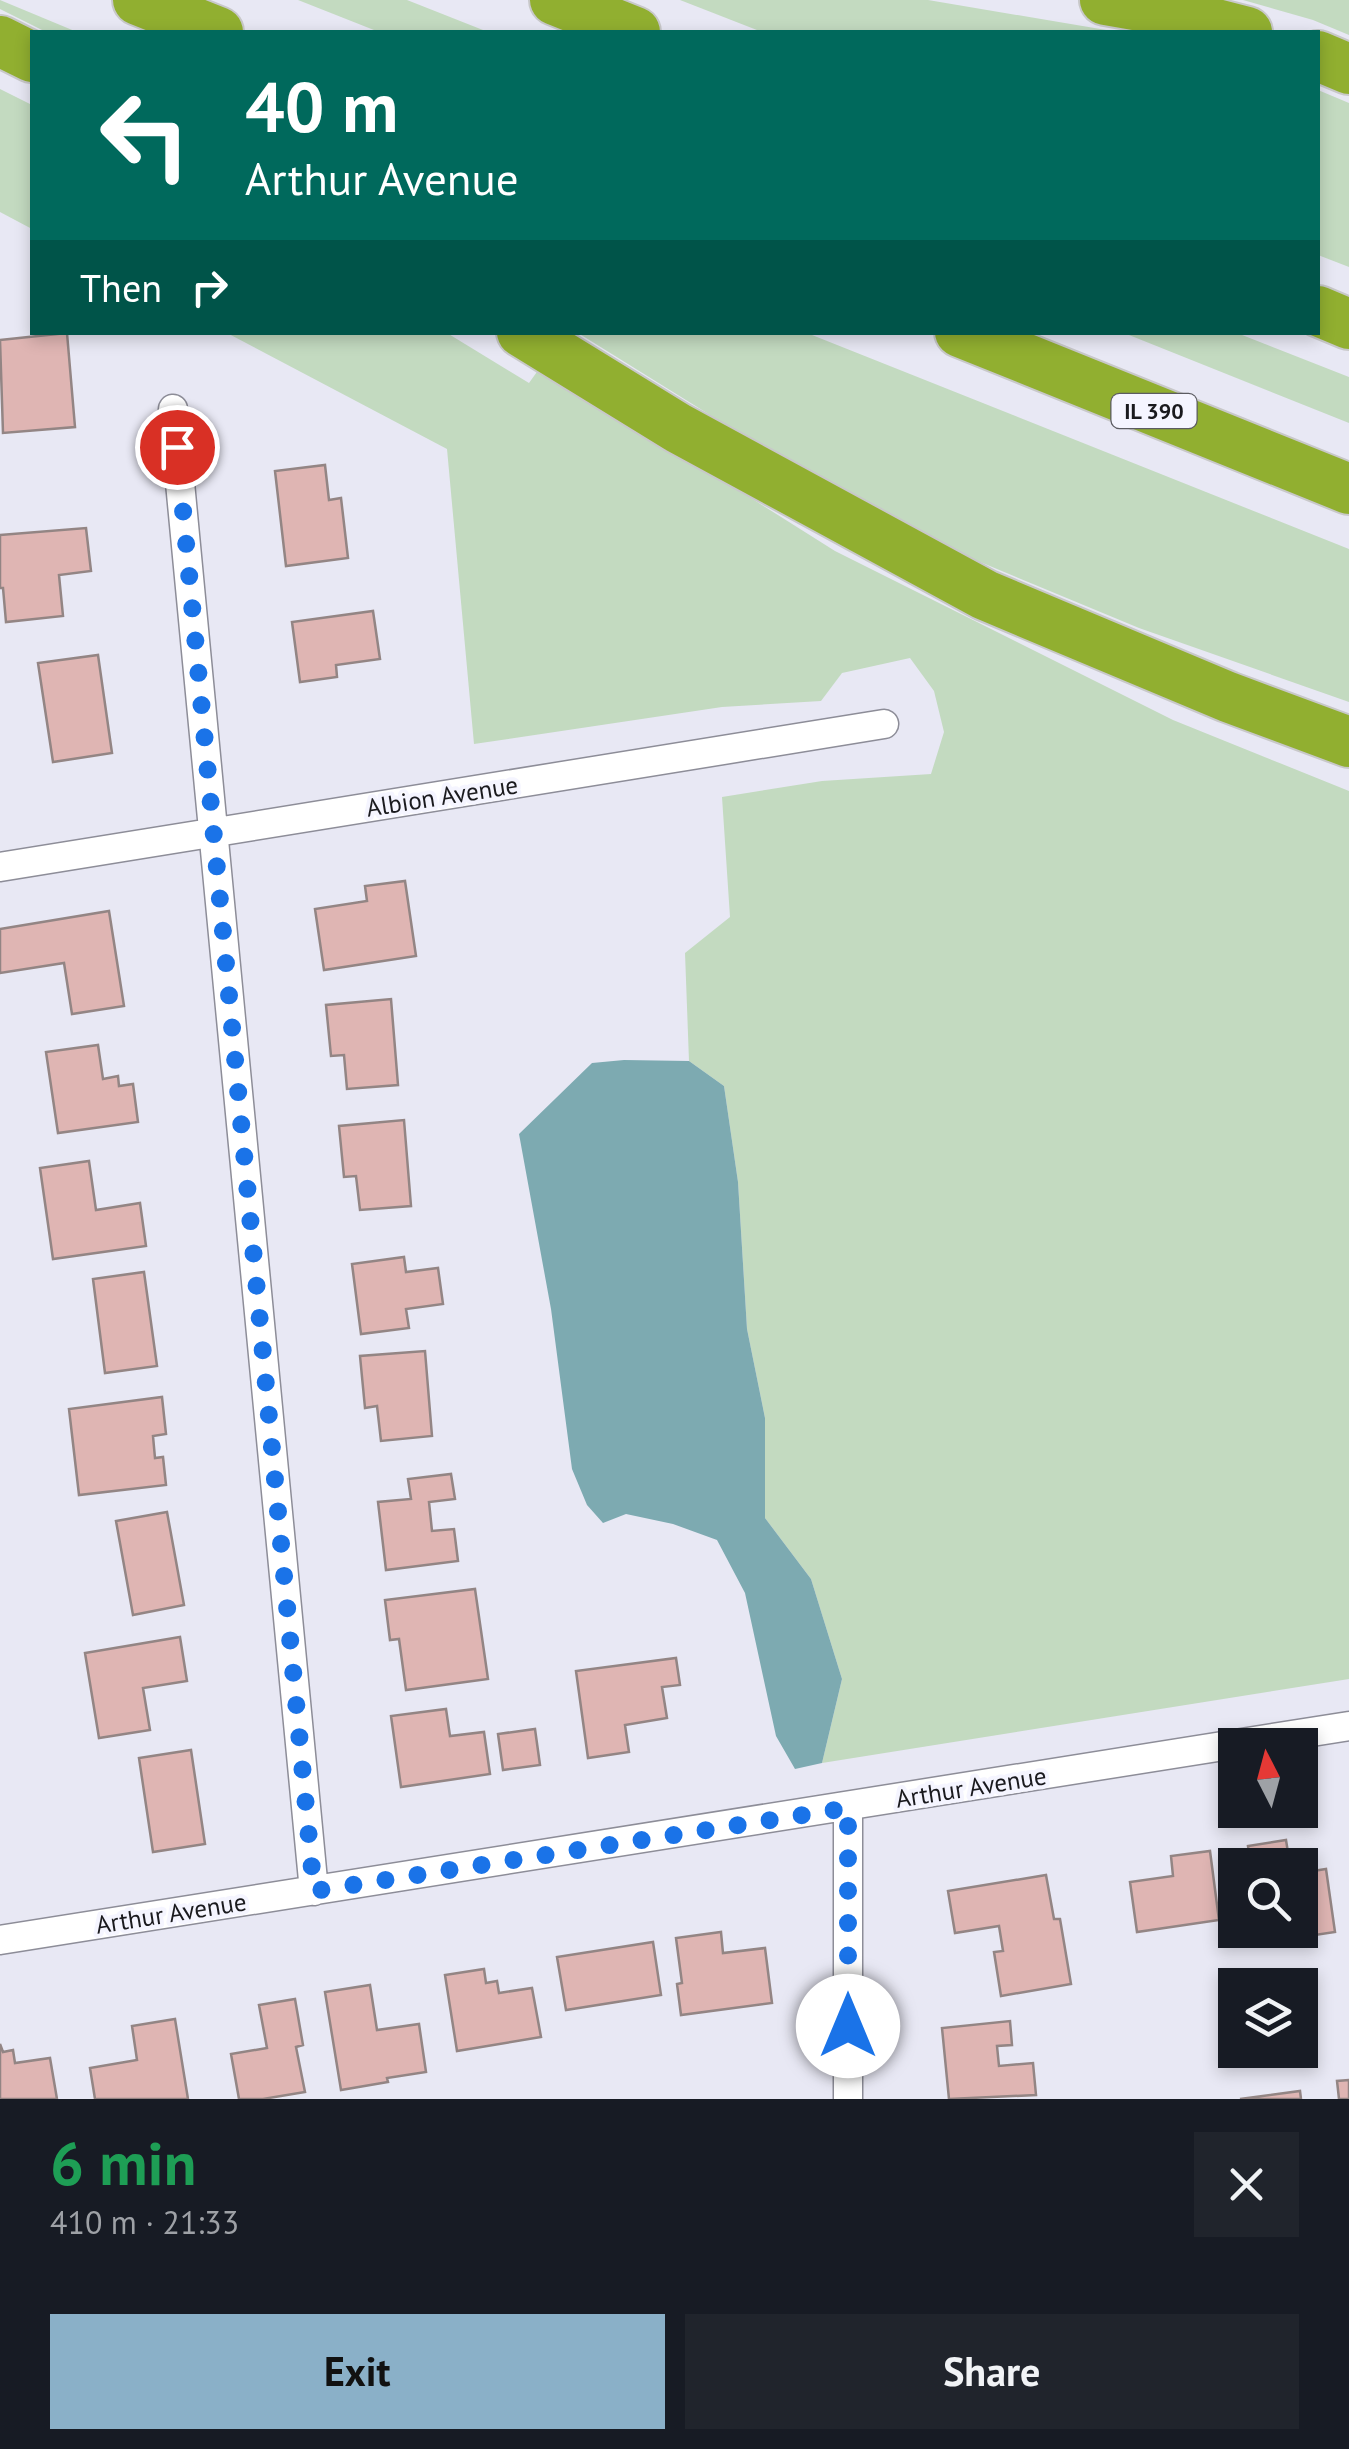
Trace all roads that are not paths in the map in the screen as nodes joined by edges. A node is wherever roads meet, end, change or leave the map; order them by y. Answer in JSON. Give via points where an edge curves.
{"nodes":[{"id":1,"x":138,"y":0,"type":"edge"},
{"id":2,"x":555,"y":0,"type":"edge"},
{"id":3,"x":1105,"y":0,"type":"edge"},
{"id":4,"x":213,"y":30,"type":"edge"},
{"id":5,"x":630,"y":30,"type":"edge"},
{"id":6,"x":1239,"y":30,"type":"edge"},
{"id":7,"x":0,"y":40,"type":"edge"},
{"id":8,"x":30,"y":56,"type":"edge"},
{"id":9,"x":1320,"y":57,"type":"edge"},
{"id":10,"x":1349,"y":69,"type":"edge"},
{"id":11,"x":1320,"y":312,"type":"edge"},
{"id":12,"x":1349,"y":324,"type":"edge"},
{"id":13,"x":527,"y":335,"type":"edge"},
{"id":14,"x":967,"y":335,"type":"edge"},
{"id":15,"x":173,"y":409,"type":"dead end"},
{"id":16,"x":1349,"y":489,"type":"edge"},
{"id":17,"x":884,"y":724,"type":"dead end"},
{"id":18,"x":1349,"y":742,"type":"edge"},
{"id":19,"x":214,"y":834,"type":"junction"},
{"id":20,"x":0,"y":867,"type":"edge"},
{"id":21,"x":1349,"y":1726,"type":"edge"},
{"id":22,"x":848,"y":1808,"type":"junction"},
{"id":23,"x":314,"y":1891,"type":"junction"},
{"id":24,"x":0,"y":1940,"type":"edge"},
{"id":25,"x":848,"y":2099,"type":"edge"}],
"edges":[{"from":1,"to":4,"type":"highway"},
{"from":2,"to":5,"type":"highway"},
{"from":3,"to":6,"type":"highway"},
{"from":7,"to":8,"type":"highway"},
{"from":9,"to":10,"type":"highway"},
{"from":11,"to":12,"type":"highway"},
{"from":13,"to":18,"type":"highway","via":[[678,428],[984,595]]},
{"from":14,"to":16,"type":"highway","number":"IL 390"},
{"from":15,"to":19,"type":"street"},
{"from":17,"to":19,"type":"street","name":"Albion Avenue"},
{"from":19,"to":20,"type":"street","name":"Albion Avenue"},
{"from":19,"to":23,"type":"street"},
{"from":21,"to":22,"type":"street","name":"Arthur Avenue"},
{"from":22,"to":23,"type":"street","name":"Arthur Avenue"},
{"from":22,"to":25,"type":"street"},
{"from":23,"to":24,"type":"street","name":"Arthur Avenue"}]}
